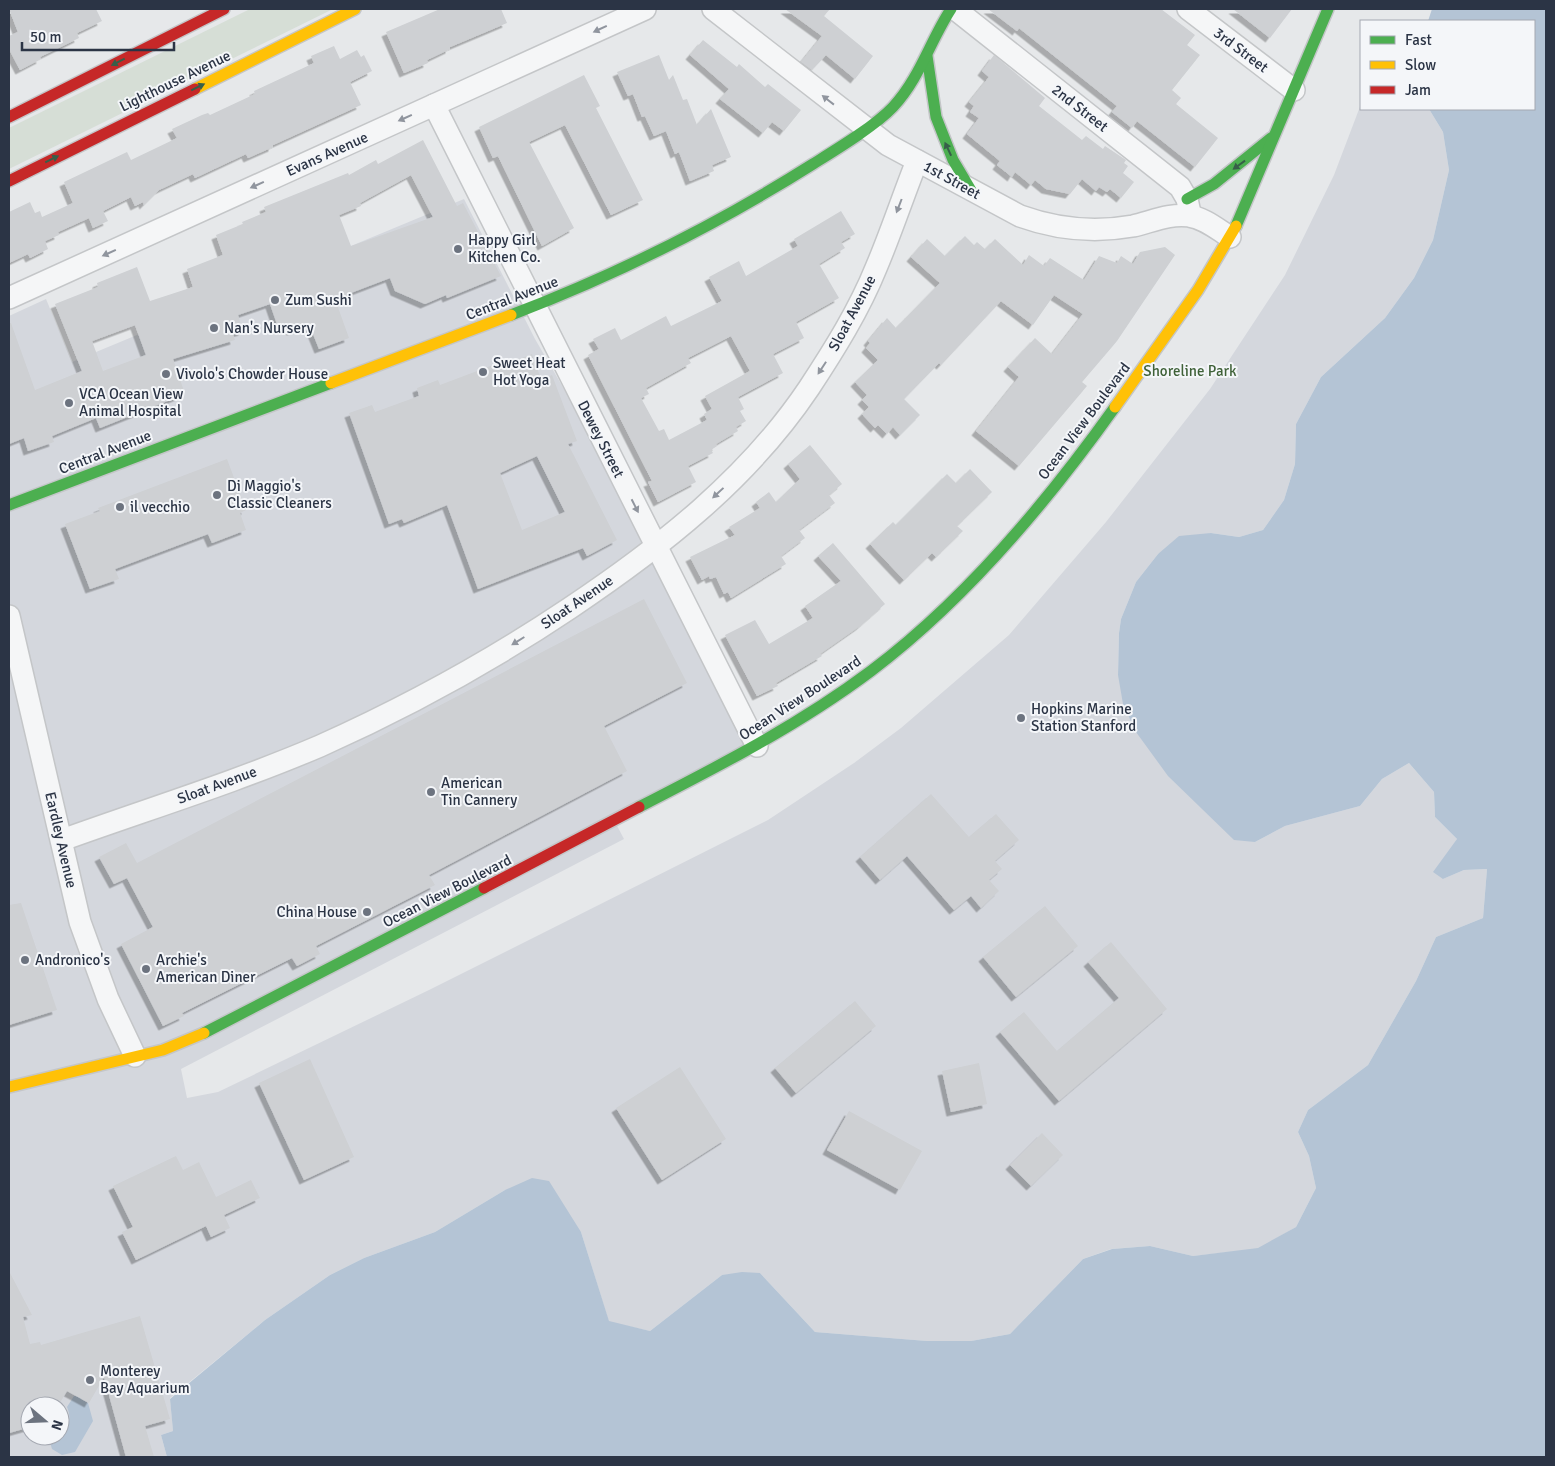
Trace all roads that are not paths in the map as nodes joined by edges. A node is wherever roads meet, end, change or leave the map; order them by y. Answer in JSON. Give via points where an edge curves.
{"nodes":[{"id":1,"x":224,"y":9,"type":"edge"},
{"id":2,"x":355,"y":9,"type":"edge"},
{"id":3,"x":645,"y":9,"type":"edge"},
{"id":4,"x":713,"y":9,"type":"edge"},
{"id":5,"x":951,"y":9,"type":"edge"},
{"id":6,"x":955,"y":9,"type":"edge"},
{"id":7,"x":1188,"y":9,"type":"edge"},
{"id":8,"x":1328,"y":9,"type":"edge"},
{"id":9,"x":927,"y":56,"type":"junction"},
{"id":10,"x":1294,"y":90,"type":"junction"},
{"id":11,"x":434,"y":105,"type":"junction"},
{"id":12,"x":9,"y":117,"type":"edge"},
{"id":13,"x":867,"y":129,"type":"junction"},
{"id":14,"x":1276,"y":134,"type":"junction"},
{"id":15,"x":917,"y":161,"type":"junction"},
{"id":16,"x":9,"y":181,"type":"edge"},
{"id":17,"x":972,"y":192,"type":"junction"},
{"id":18,"x":1189,"y":208,"type":"junction"},
{"id":19,"x":1230,"y":237,"type":"junction"},
{"id":20,"x":9,"y":298,"type":"edge"},
{"id":21,"x":534,"y":306,"type":"junction"},
{"id":22,"x":9,"y":505,"type":"edge"},
{"id":23,"x":656,"y":548,"type":"junction"},
{"id":24,"x":9,"y":616,"type":"edge"},
{"id":25,"x":757,"y":746,"type":"junction"},
{"id":26,"x":62,"y":840,"type":"junction"},
{"id":27,"x":135,"y":1056,"type":"junction"},
{"id":28,"x":9,"y":1087,"type":"edge"}],
"edges":[{"from":1,"to":12,"type":"main road","one_way":true},
{"from":16,"to":2,"type":"main road","name":"Lighthouse Avenue","one_way":true},
{"from":3,"to":11,"type":"street","name":"Evans Avenue","one_way":true},
{"from":13,"to":4,"type":"street","name":"1st Street","one_way":true},
{"from":5,"to":9,"type":"main road","name":"Central Avenue"},
{"from":6,"to":18,"type":"street","name":"2nd Street","via":[[1180,187]]},
{"from":7,"to":10,"type":"street","name":"3rd Street"},
{"from":8,"to":10,"type":"main road","name":"Ocean View Boulevard"},
{"from":9,"to":13,"type":"main road","name":"Central Avenue","via":[[904,96]]},
{"from":17,"to":9,"type":"main road","one_way":true,"via":[[953,160],[936,117]]},
{"from":10,"to":14,"type":"main road","name":"Ocean View Boulevard"},
{"from":11,"to":20,"type":"street","name":"Evans Avenue","one_way":true},
{"from":11,"to":21,"type":"street","name":"Dewey Street"},
{"from":13,"to":15,"type":"street","name":"1st Street"},
{"from":13,"to":21,"type":"main road","name":"Central Avenue","via":[[790,179],[713,222],[637,262]]},
{"from":14,"to":18,"type":"main road","one_way":true},
{"from":14,"to":19,"type":"main road","name":"Ocean View Boulevard"},
{"from":15,"to":17,"type":"street","name":"1st Street"},
{"from":15,"to":23,"type":"street","name":"Sloat Avenue","one_way":true,"via":[[858,307],[808,388],[765,444],[728,484]]},
{"from":17,"to":18,"type":"street","name":"1st Street","via":[[1020,216],[1061,227],[1110,229],[1170,217]]},
{"from":18,"to":19,"type":"street","name":"1st Street"},
{"from":19,"to":25,"type":"main road","name":"Ocean View Boulevard","via":[[1198,290],[1090,442],[1009,541],[903,645],[849,686]]},
{"from":21,"to":22,"type":"main road","name":"Central Avenue"},
{"from":21,"to":23,"type":"street","name":"Dewey Street","one_way":true},
{"from":23,"to":25,"type":"street","name":"Dewey Street"},
{"from":23,"to":26,"type":"street","name":"Sloat Avenue","one_way":true,"via":[[540,628],[391,713],[317,747]]},
{"from":24,"to":26,"type":"street","name":"Eardley Avenue"},
{"from":25,"to":27,"type":"main road","name":"Ocean View Boulevard","via":[[197,1036],[163,1050]]},
{"from":26,"to":27,"type":"street","name":"Eardley Avenue","via":[[80,922],[108,999]]},
{"from":27,"to":28,"type":"main road","name":"Ocean View Boulevard"}]}
